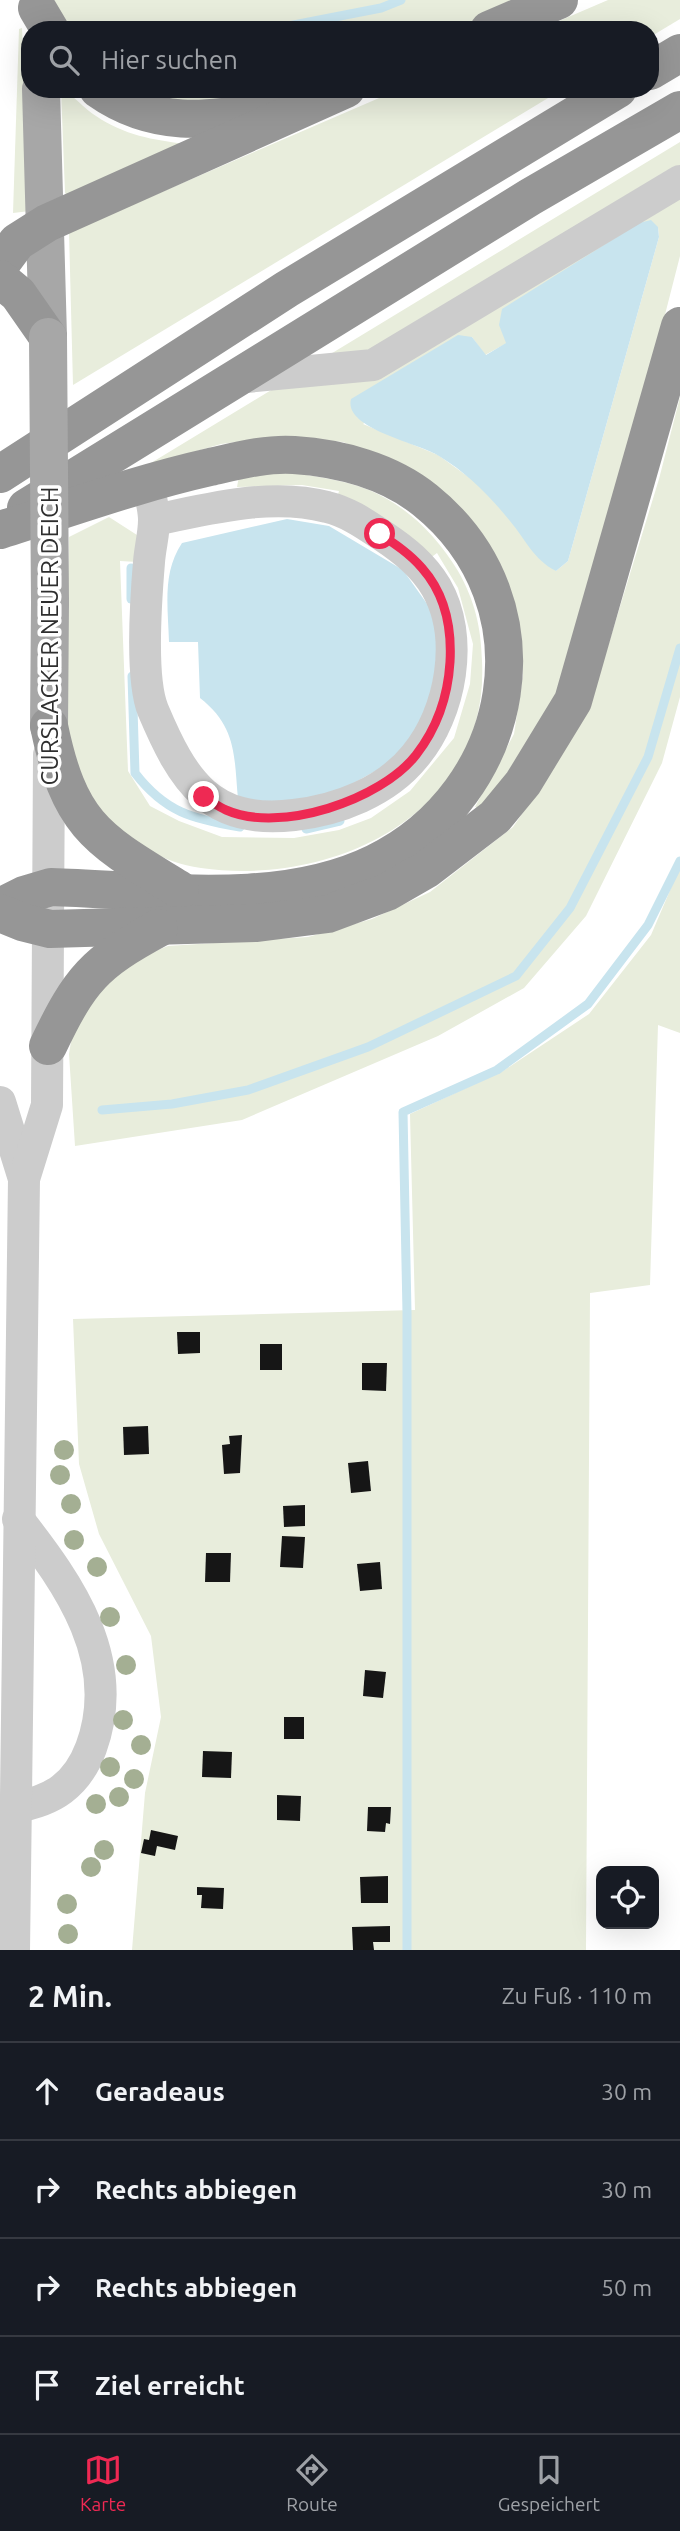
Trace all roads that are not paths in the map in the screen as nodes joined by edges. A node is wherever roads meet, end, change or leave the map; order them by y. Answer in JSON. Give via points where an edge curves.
{"nodes":[{"id":1,"x":559,"y":0,"type":"edge"},
{"id":2,"x":510,"y":21,"type":"edge"},
{"id":3,"x":680,"y":53,"type":"edge"},
{"id":4,"x":659,"y":66,"type":"edge"},
{"id":5,"x":41,"y":98,"type":"edge"},
{"id":6,"x":113,"y":98,"type":"edge"},
{"id":7,"x":318,"y":98,"type":"edge"},
{"id":8,"x":327,"y":98,"type":"edge"},
{"id":9,"x":603,"y":98,"type":"edge"},
{"id":10,"x":680,"y":110,"type":"edge"},
{"id":11,"x":680,"y":181,"type":"edge"},
{"id":12,"x":47,"y":223,"type":"junction"},
{"id":13,"x":0,"y":265,"type":"edge"},
{"id":14,"x":0,"y":279,"type":"edge"},
{"id":15,"x":680,"y":326,"type":"edge"},
{"id":16,"x":48,"y":337,"type":"junction"},
{"id":17,"x":236,"y":378,"type":"junction"},
{"id":18,"x":0,"y":474,"type":"edge"},
{"id":19,"x":151,"y":502,"type":"junction"},
{"id":20,"x":0,"y":523,"type":"edge"},
{"id":21,"x":0,"y":530,"type":"edge"},
{"id":22,"x":49,"y":726,"type":"junction"},
{"id":23,"x":51,"y":887,"type":"junction"},
{"id":24,"x":182,"y":891,"type":"junction"},
{"id":25,"x":0,"y":907,"type":"edge"},
{"id":26,"x":0,"y":913,"type":"edge"},
{"id":27,"x":164,"y":925,"type":"junction"},
{"id":28,"x":50,"y":929,"type":"junction"},
{"id":29,"x":48,"y":1046,"type":"junction"},
{"id":30,"x":0,"y":1102,"type":"edge"},
{"id":31,"x":24,"y":1179,"type":"junction"},
{"id":32,"x":18,"y":1519,"type":"junction"},
{"id":33,"x":15,"y":1807,"type":"junction"},
{"id":34,"x":14,"y":1950,"type":"edge"}],
"edges":[{"from":1,"to":2,"type":"highway"},
{"from":3,"to":4,"type":"highway"},
{"from":5,"to":12,"type":"main road","name":"CURSLACKER NEUER DEICH"},
{"from":6,"to":7,"type":"highway","via":[[136,112],[187,119],[242,115]]},
{"from":8,"to":12,"type":"highway"},
{"from":9,"to":18,"type":"highway","via":[[287,289]]},
{"from":10,"to":17,"type":"highway"},
{"from":11,"to":17,"type":"street","via":[[373,365]]},
{"from":12,"to":13,"type":"highway","via":[[17,242]]},
{"from":12,"to":16,"type":"main road","name":"CURSLACKER NEUER DEICH"},
{"from":14,"to":16,"type":"highway","via":[[18,294]]},
{"from":15,"to":27,"type":"highway","via":[[573,701],[523,783],[495,817],[427,869],[355,906],[295,920]]},
{"from":16,"to":22,"type":"main road","name":"CURSLACKER NEUER DEICH","bridge":true},
{"from":17,"to":20,"type":"highway"},
{"from":19,"to":19,"type":"street","via":[[146,666],[152,706],[172,750],[204,797],[228,811],[258,816],[315,813],[369,793],[415,757],[442,705],[451,648],[444,605],[422,568],[356,518],[327,507]]},
{"from":19,"to":21,"type":"highway"},
{"from":19,"to":24,"type":"highway","via":[[243,459],[292,454],[355,466],[399,482],[452,525],[471,552],[488,585],[503,644],[504,674],[496,725],[481,764],[461,796],[419,836],[348,875],[300,888]]},
{"from":22,"to":23,"type":"street","name":"CURSLACKER NEUER DEICH"},
{"from":22,"to":24,"type":"highway","via":[[66,789],[93,831]]},
{"from":23,"to":24,"type":"highway"},
{"from":23,"to":25,"type":"highway"},
{"from":23,"to":28,"type":"street","name":"CURSLACKER NEUER DEICH"},
{"from":26,"to":28,"type":"highway"},
{"from":27,"to":28,"type":"highway"},
{"from":27,"to":29,"type":"highway","via":[[108,958],[88,977],[71,997]]},
{"from":28,"to":29,"type":"street","name":"CURSLACKER NEUER DEICH"},
{"from":29,"to":31,"type":"street","name":"CURSLACKER NEUER DEICH","via":[[47,1105]]},
{"from":30,"to":31,"type":"street","name":"CURSLACKER NEUER DEICH"},
{"from":31,"to":32,"type":"street","name":"CURSLACKER NEUER DEICH"},
{"from":32,"to":33,"type":"street","name":"CURSLACKER NEUER DEICH"},
{"from":32,"to":33,"type":"street","via":[[64,1580],[95,1645],[102,1681],[96,1734],[83,1768],[54,1796]]},
{"from":33,"to":34,"type":"street","name":"CURSLACKER NEUER DEICH"}]}
